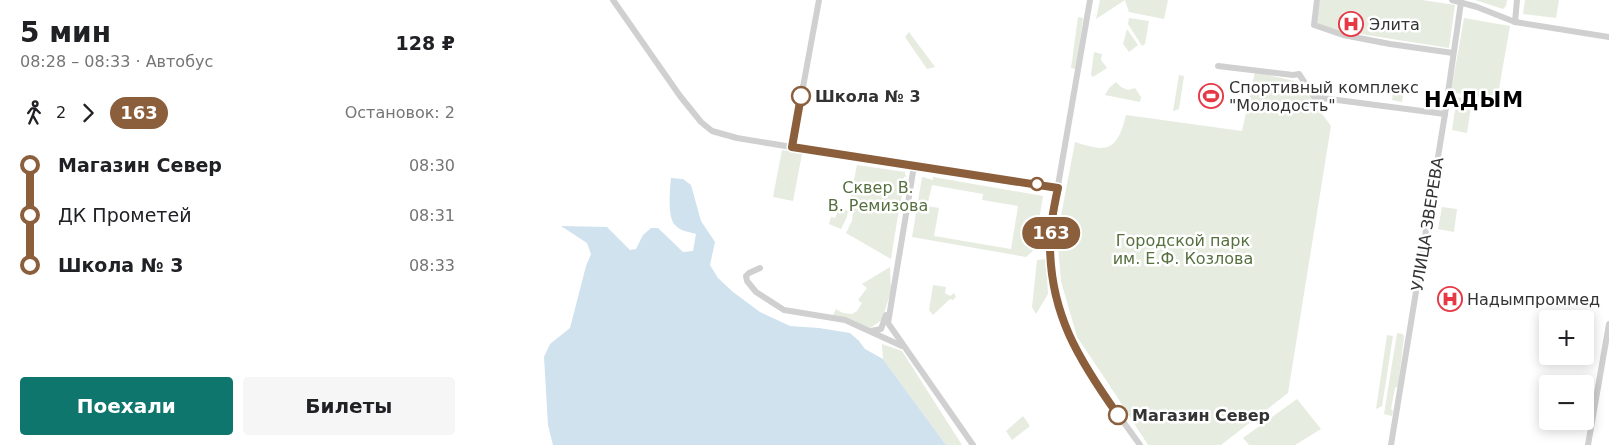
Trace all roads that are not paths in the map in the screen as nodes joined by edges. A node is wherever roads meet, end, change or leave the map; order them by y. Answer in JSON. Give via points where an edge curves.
{"nodes":[{"id":1,"x":613,"y":0,"type":"edge"},
{"id":2,"x":819,"y":0,"type":"edge"},
{"id":3,"x":1090,"y":0,"type":"edge"},
{"id":4,"x":1317,"y":0,"type":"edge"},
{"id":5,"x":1452,"y":0,"type":"edge"},
{"id":6,"x":1517,"y":0,"type":"edge"},
{"id":7,"x":1461,"y":2,"type":"junction"},
{"id":8,"x":1515,"y":22,"type":"junction"},
{"id":9,"x":1609,"y":37,"type":"edge"},
{"id":10,"x":1453,"y":53,"type":"junction"},
{"id":11,"x":1218,"y":66,"type":"dead end"},
{"id":12,"x":1445,"y":114,"type":"junction"},
{"id":13,"x":792,"y":147,"type":"junction"},
{"id":14,"x":914,"y":166,"type":"junction"},
{"id":15,"x":1058,"y":188,"type":"junction"},
{"id":16,"x":760,"y":268,"type":"dead end"},
{"id":17,"x":890,"y":310,"type":"junction"},
{"id":18,"x":1609,"y":324,"type":"edge"},
{"id":19,"x":870,"y":331,"type":"junction"},
{"id":20,"x":878,"y":335,"type":"junction"},
{"id":21,"x":895,"y":335,"type":"junction"},
{"id":22,"x":904,"y":347,"type":"junction"},
{"id":23,"x":973,"y":445,"type":"edge"},
{"id":24,"x":1140,"y":445,"type":"edge"},
{"id":25,"x":1391,"y":445,"type":"edge"},
{"id":26,"x":1588,"y":445,"type":"edge"}],
"edges":[{"from":1,"to":13,"type":"street","via":[[701,122],[719,134]]},
{"from":2,"to":13,"type":"street"},
{"from":3,"to":15,"type":"street"},
{"from":4,"to":10,"type":"street","via":[[1314,25],[1353,37]]},
{"from":5,"to":7,"type":"street"},
{"from":6,"to":8,"type":"street"},
{"from":7,"to":8,"type":"street"},
{"from":7,"to":10,"type":"street","name":"УЛИЦА ЗВЕРЕВА"},
{"from":8,"to":9,"type":"street"},
{"from":10,"to":12,"type":"street","name":"УЛИЦА ЗВЕРЕВА"},
{"from":11,"to":12,"type":"street","via":[[1299,74],[1314,97]]},
{"from":12,"to":25,"type":"street","name":"УЛИЦА ЗВЕРЕВА"},
{"from":13,"to":14,"type":"street"},
{"from":14,"to":15,"type":"street"},
{"from":14,"to":17,"type":"street"},
{"from":15,"to":24,"type":"street","via":[[1050,244],[1052,277],[1065,327],[1078,355]]},
{"from":16,"to":19,"type":"street","via":[[749,273],[747,280],[756,292],[784,310],[845,320]]},
{"from":17,"to":19,"type":"street","via":[[881,329]]},
{"from":17,"to":21,"type":"street","via":[[888,323]]},
{"from":18,"to":26,"type":"street"},
{"from":19,"to":20,"type":"street"},
{"from":20,"to":21,"type":"street"},
{"from":20,"to":22,"type":"street"},
{"from":21,"to":22,"type":"street"},
{"from":22,"to":23,"type":"street"}]}
